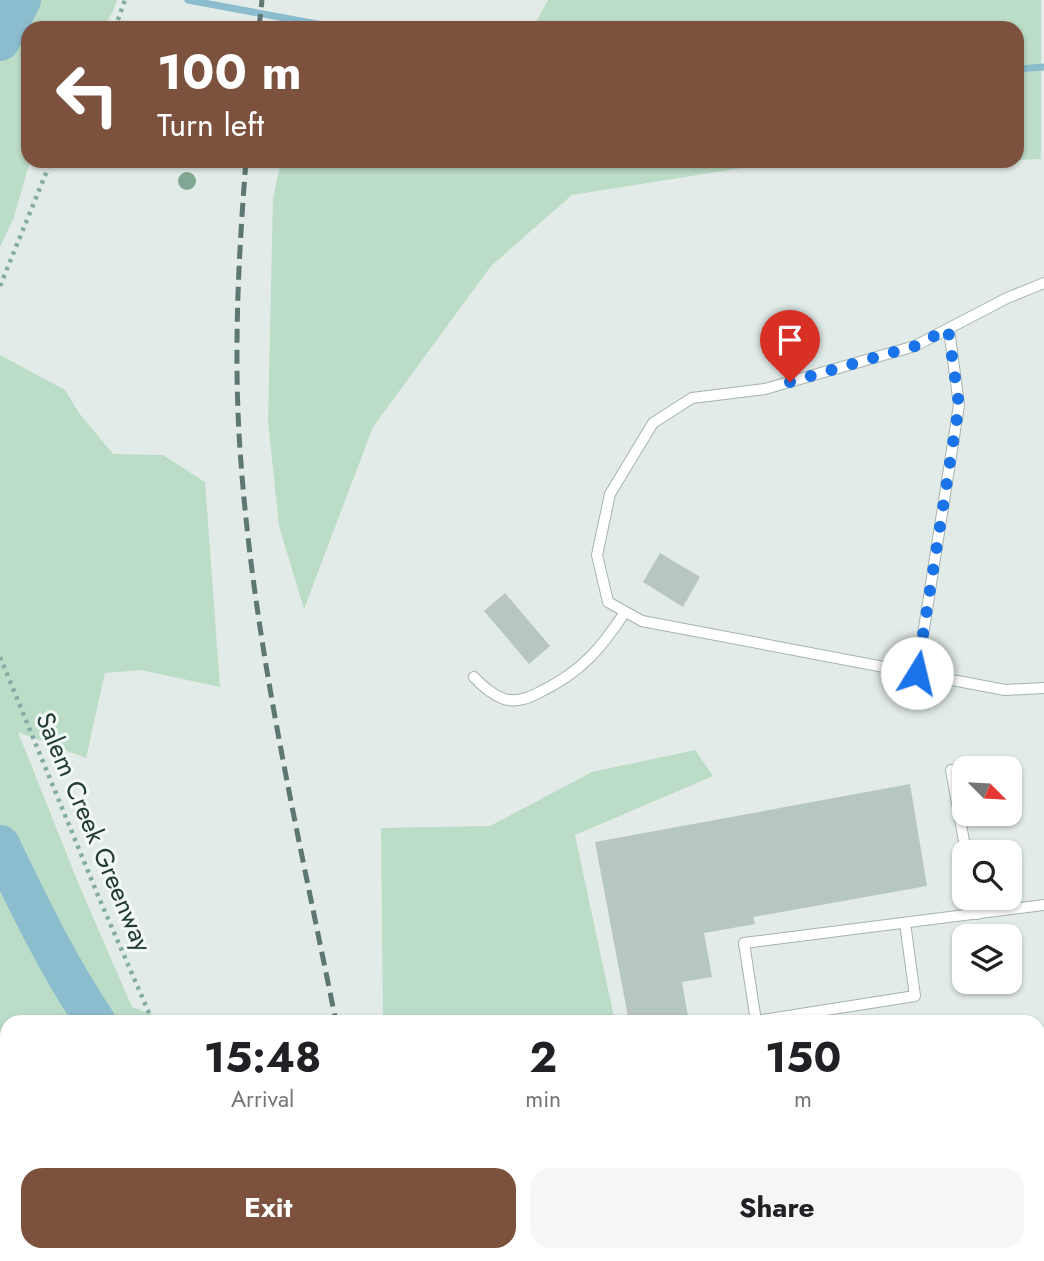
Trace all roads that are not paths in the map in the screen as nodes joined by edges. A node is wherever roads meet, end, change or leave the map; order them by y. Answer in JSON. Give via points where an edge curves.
{"nodes":[{"id":1,"x":1044,"y":284,"type":"edge"},
{"id":2,"x":948,"y":329,"type":"junction"},
{"id":3,"x":625,"y":612,"type":"junction"},
{"id":4,"x":917,"y":673,"type":"junction"},
{"id":5,"x":474,"y":677,"type":"dead end"},
{"id":6,"x":1044,"y":688,"type":"edge"},
{"id":7,"x":951,"y":770,"type":"dead end"},
{"id":8,"x":964,"y":840,"type":"edge"},
{"id":9,"x":1044,"y":905,"type":"edge"},
{"id":10,"x":976,"y":910,"type":"edge"},
{"id":11,"x":977,"y":914,"type":"junction"},
{"id":12,"x":905,"y":923,"type":"junction"},
{"id":13,"x":755,"y":1015,"type":"edge"},
{"id":14,"x":794,"y":1015,"type":"edge"}],
"edges":[{"from":1,"to":2,"type":"lane"},
{"from":2,"to":3,"type":"lane","via":[[915,346],[765,389],[692,398],[653,423],[610,494],[597,555],[608,602]]},
{"from":2,"to":4,"type":"lane","via":[[959,405]]},
{"from":3,"to":4,"type":"lane","via":[[642,621]]},
{"from":3,"to":5,"type":"lane","via":[[582,666],[526,699],[506,699],[485,689]]},
{"from":4,"to":6,"type":"lane","via":[[1005,690]]},
{"from":7,"to":8,"type":"lane"},
{"from":9,"to":11,"type":"lane"},
{"from":10,"to":11,"type":"lane"},
{"from":11,"to":12,"type":"lane"},
{"from":12,"to":13,"type":"lane","via":[[744,943]]},
{"from":12,"to":14,"type":"lane","via":[[915,996]]}]}
